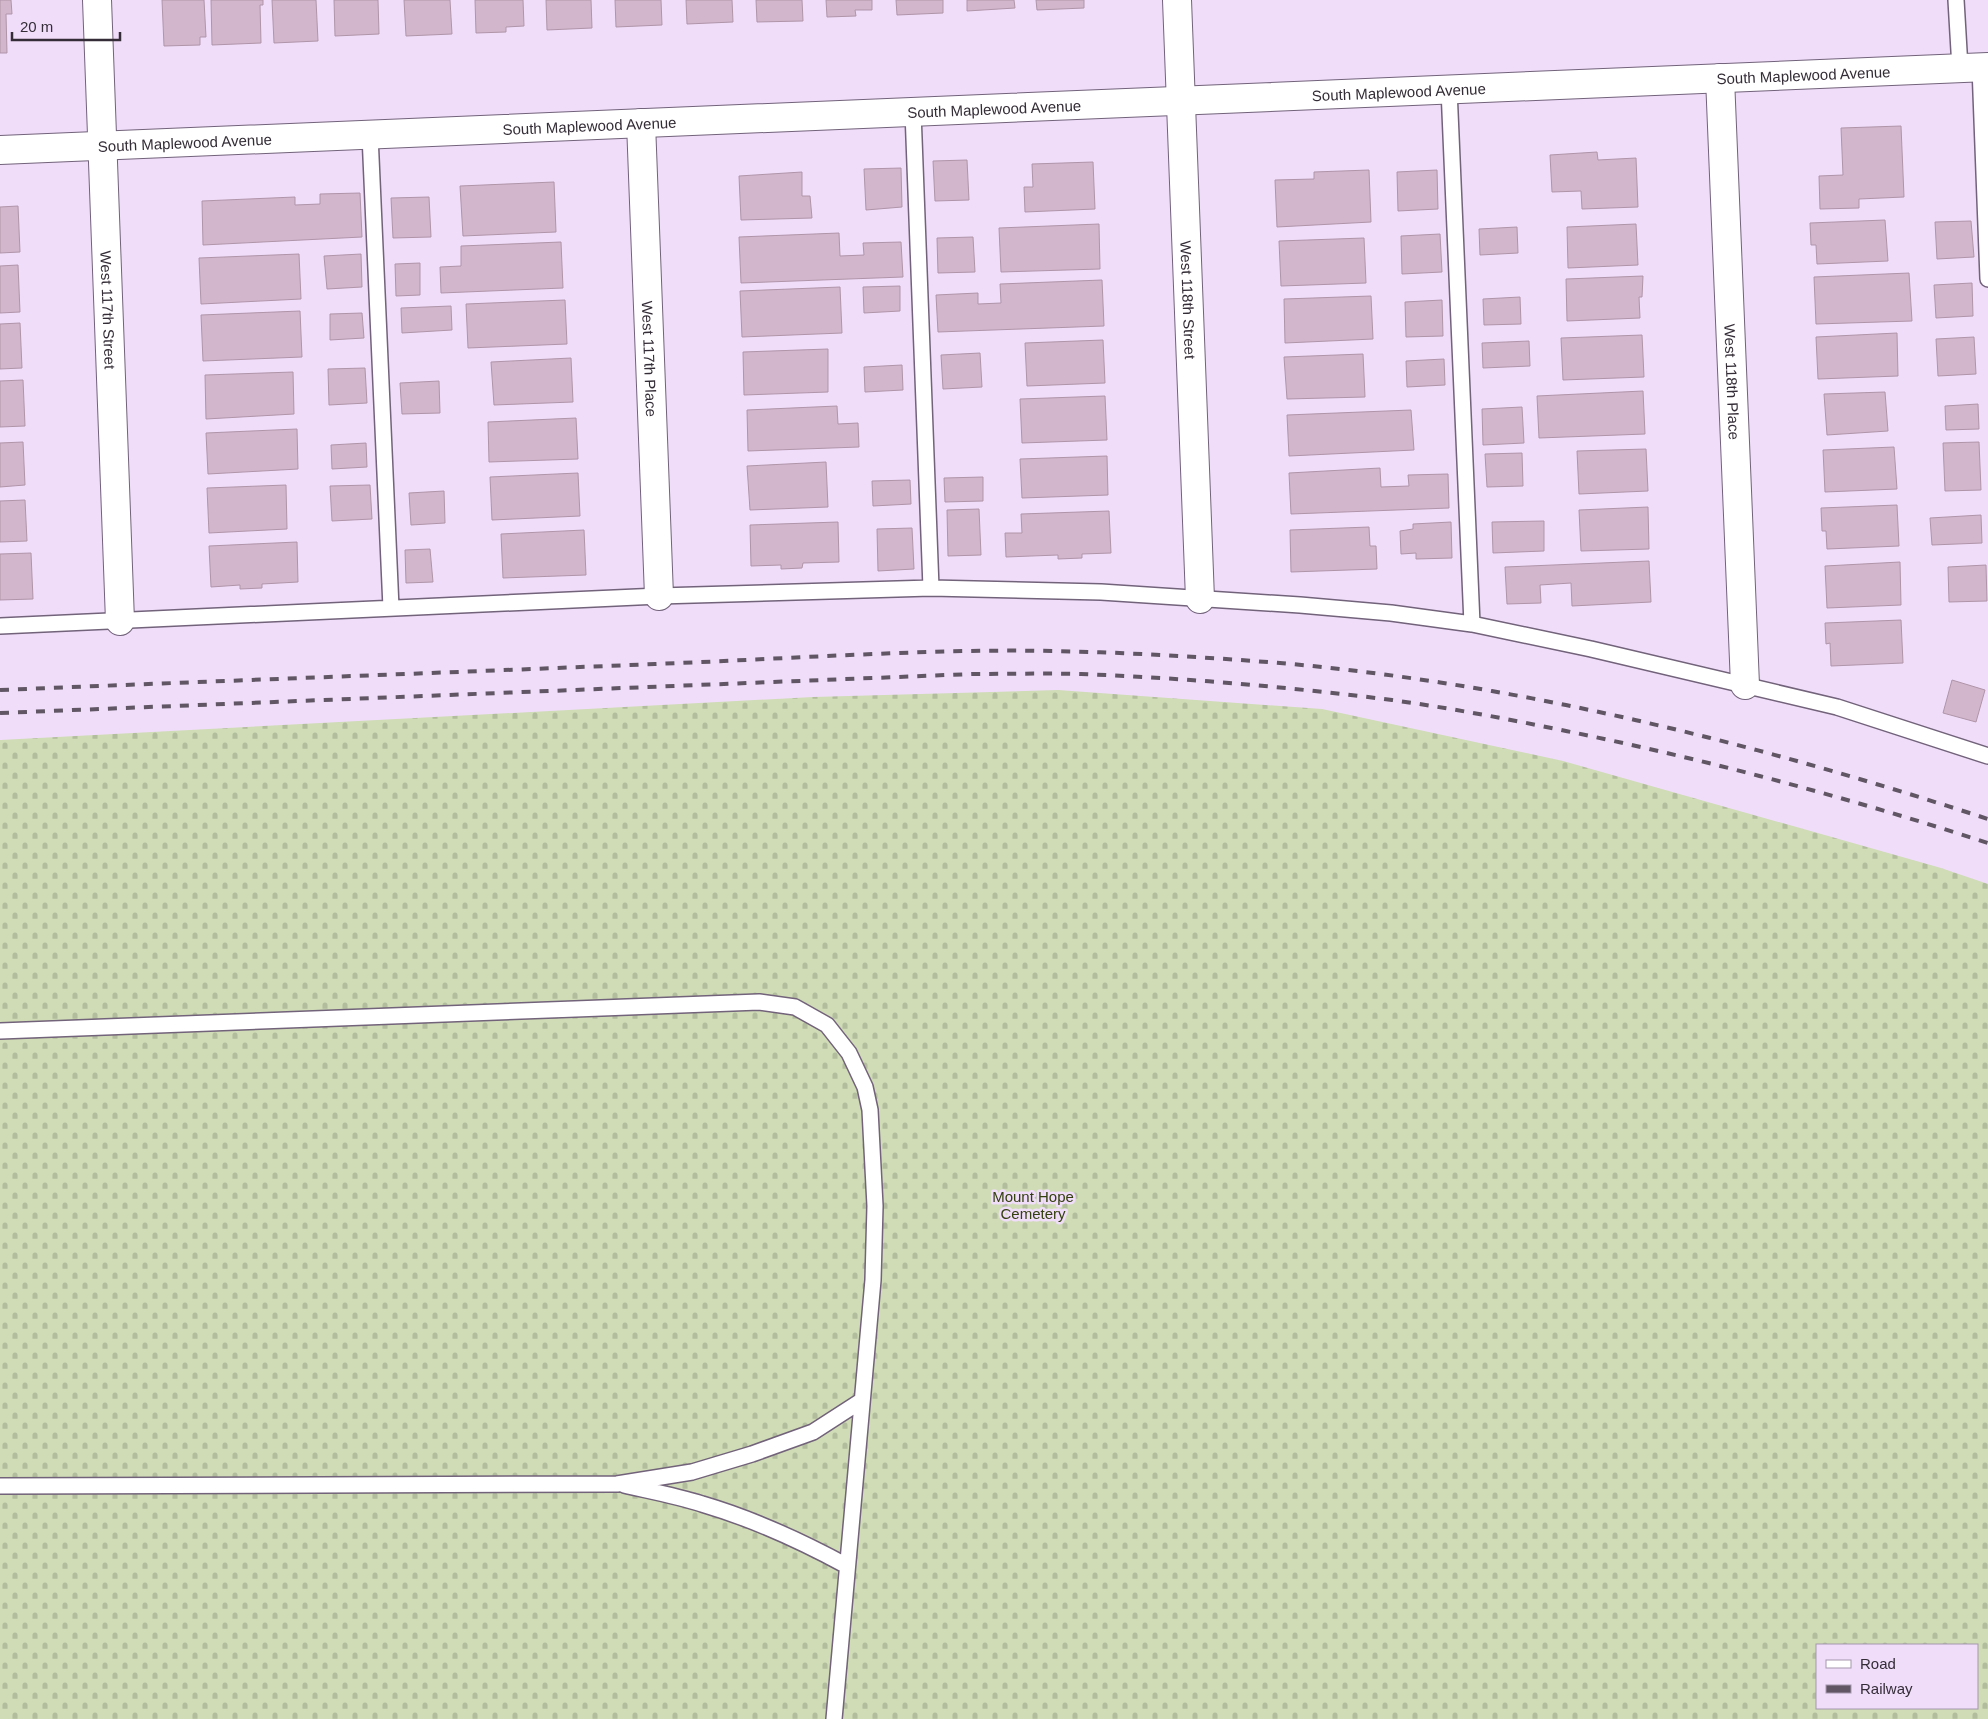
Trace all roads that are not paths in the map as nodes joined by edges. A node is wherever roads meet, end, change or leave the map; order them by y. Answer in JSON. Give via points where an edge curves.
{"nodes":[{"id":1,"x":97,"y":0,"type":"edge"},
{"id":2,"x":1178,"y":0,"type":"edge"},
{"id":3,"x":1956,"y":0,"type":"edge"},
{"id":4,"x":1976,"y":67,"type":"edge"},
{"id":5,"x":1720,"y":78,"type":"junction"},
{"id":6,"x":1449,"y":89,"type":"junction"},
{"id":7,"x":1181,"y":101,"type":"junction"},
{"id":8,"x":913,"y":112,"type":"junction"},
{"id":9,"x":641,"y":124,"type":"junction"},
{"id":10,"x":370,"y":135,"type":"junction"},
{"id":11,"x":103,"y":146,"type":"junction"},
{"id":12,"x":0,"y":150,"type":"edge"},
{"id":13,"x":1988,"y":279,"type":"edge"},
{"id":14,"x":931,"y":588,"type":"junction"},
{"id":15,"x":659,"y":596,"type":"junction"},
{"id":16,"x":1200,"y":599,"type":"junction"},
{"id":17,"x":391,"y":608,"type":"junction"},
{"id":18,"x":120,"y":621,"type":"junction"},
{"id":19,"x":1472,"y":624,"type":"junction"},
{"id":20,"x":0,"y":626,"type":"edge"},
{"id":21,"x":1745,"y":685,"type":"junction"},
{"id":22,"x":1988,"y":756,"type":"edge"},
{"id":23,"x":0,"y":1031,"type":"edge"},
{"id":24,"x":862,"y":1401,"type":"junction"},
{"id":25,"x":618,"y":1484,"type":"junction"},
{"id":26,"x":0,"y":1486,"type":"edge"},
{"id":27,"x":847,"y":1566,"type":"junction"},
{"id":28,"x":834,"y":1719,"type":"edge"}],
"edges":[{"from":1,"to":11,"type":"street","name":"West 117th Street"},
{"from":2,"to":7,"type":"street","name":"West 118th Street"},
{"from":3,"to":4,"type":"lane"},
{"from":4,"to":5,"type":"street","name":"South Maplewood Avenue"},
{"from":4,"to":13,"type":"lane"},
{"from":5,"to":6,"type":"street","name":"South Maplewood Avenue"},
{"from":5,"to":21,"type":"street","name":"West 118th Place"},
{"from":6,"to":7,"type":"street","name":"South Maplewood Avenue"},
{"from":6,"to":19,"type":"lane"},
{"from":7,"to":8,"type":"street","name":"South Maplewood Avenue"},
{"from":7,"to":16,"type":"street","name":"West 118th Street"},
{"from":8,"to":9,"type":"street","name":"South Maplewood Avenue"},
{"from":8,"to":14,"type":"lane"},
{"from":9,"to":10,"type":"street","name":"South Maplewood Avenue"},
{"from":9,"to":15,"type":"street","name":"West 117th Place"},
{"from":10,"to":11,"type":"street","name":"South Maplewood Avenue"},
{"from":10,"to":17,"type":"lane"},
{"from":11,"to":12,"type":"street","name":"South Maplewood Avenue"},
{"from":11,"to":18,"type":"street","name":"West 117th Street"},
{"from":14,"to":15,"type":"lane"},
{"from":14,"to":16,"type":"lane","via":[[1101,592]]},
{"from":15,"to":17,"type":"lane"},
{"from":16,"to":19,"type":"lane","via":[[1372,612]]},
{"from":17,"to":18,"type":"lane"},
{"from":18,"to":20,"type":"lane"},
{"from":19,"to":21,"type":"lane"},
{"from":21,"to":22,"type":"lane","via":[[1837,707]]},
{"from":23,"to":24,"type":"lane","via":[[759,1002],[795,1007],[827,1025],[849,1053],[865,1088],[870,1110],[875,1215],[873,1280]]},
{"from":24,"to":25,"type":"lane","via":[[813,1432],[752,1454],[692,1472]]},
{"from":24,"to":27,"type":"lane"},
{"from":25,"to":26,"type":"lane"},
{"from":25,"to":27,"type":"lane","via":[[702,1504],[761,1524]]},
{"from":27,"to":28,"type":"lane"}]}
